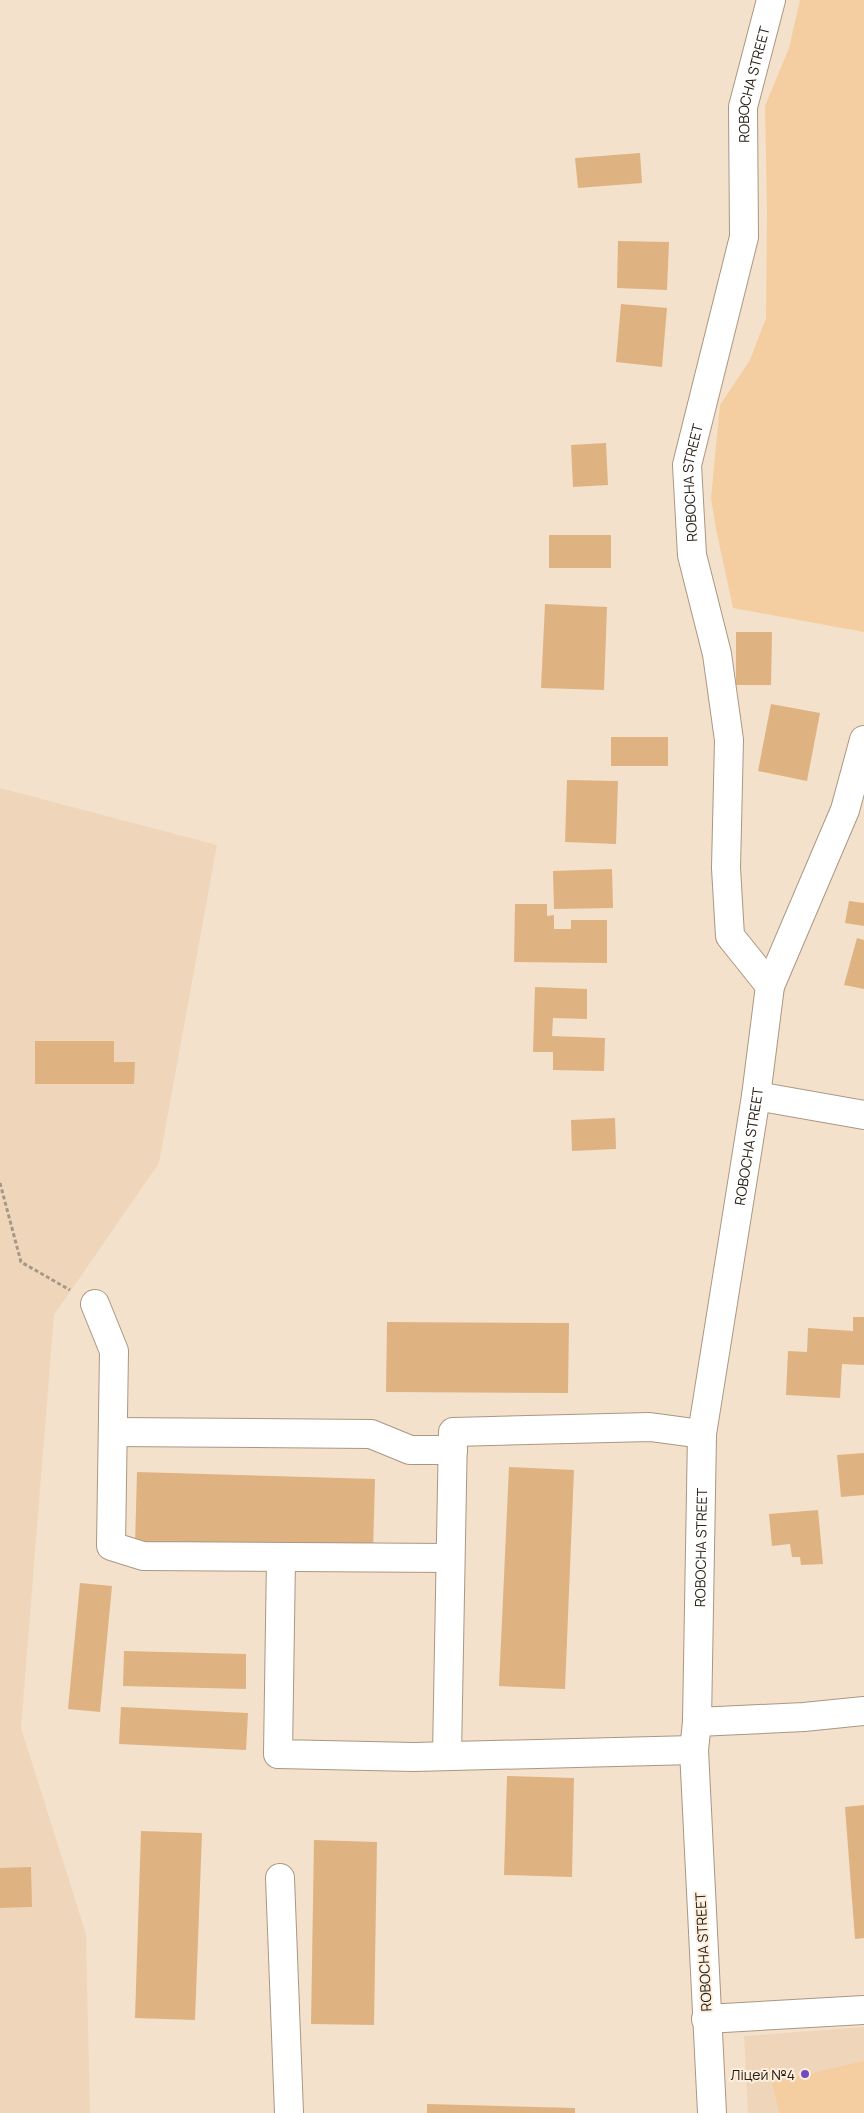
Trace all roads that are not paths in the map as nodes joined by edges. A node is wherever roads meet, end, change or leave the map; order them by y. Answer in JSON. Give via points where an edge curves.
{"nodes":[{"id":1,"x":771,"y":0,"type":"edge"},
{"id":2,"x":864,"y":740,"type":"edge"},
{"id":3,"x":770,"y":986,"type":"junction"},
{"id":4,"x":756,"y":1096,"type":"junction"},
{"id":5,"x":864,"y":1115,"type":"edge"},
{"id":6,"x":94,"y":1304,"type":"road end"},
{"id":7,"x":113,"y":1432,"type":"junction"},
{"id":8,"x":702,"y":1434,"type":"junction"},
{"id":9,"x":453,"y":1450,"type":"junction"},
{"id":10,"x":281,"y":1558,"type":"junction"},
{"id":11,"x":450,"y":1558,"type":"junction"},
{"id":12,"x":864,"y":1711,"type":"edge"},
{"id":13,"x":696,"y":1722,"type":"junction"},
{"id":14,"x":694,"y":1750,"type":"junction"},
{"id":15,"x":447,"y":1755,"type":"junction"},
{"id":16,"x":280,"y":1878,"type":"dead end"},
{"id":17,"x":864,"y":2010,"type":"edge"},
{"id":18,"x":706,"y":2019,"type":"junction"},
{"id":19,"x":289,"y":2113,"type":"edge"},
{"id":20,"x":712,"y":2113,"type":"edge"}],
"edges":[{"from":1,"to":3,"type":"street","name":"ROBOCHA STREET","via":[[743,107],[744,237],[688,465],[692,554],[717,654],[729,740],[726,868],[730,936]]},
{"from":2,"to":3,"type":"street","name":"ROBOCHA STREET","via":[[845,810]]},
{"from":3,"to":4,"type":"street","name":"ROBOCHA STREET"},
{"from":4,"to":5,"type":"street"},
{"from":4,"to":8,"type":"street","name":"ROBOCHA STREET"},
{"from":6,"to":7,"type":"street","via":[[114,1351]]},
{"from":7,"to":9,"type":"street","via":[[371,1434],[410,1450]]},
{"from":7,"to":10,"type":"street","via":[[111,1546],[143,1556]]},
{"from":8,"to":9,"type":"street","via":[[650,1427],[453,1432]]},
{"from":8,"to":13,"type":"street","name":"ROBOCHA STREET"},
{"from":9,"to":11,"type":"street"},
{"from":10,"to":11,"type":"street"},
{"from":10,"to":15,"type":"street","via":[[278,1754]]},
{"from":11,"to":15,"type":"street"},
{"from":12,"to":13,"type":"street"},
{"from":13,"to":14,"type":"street","name":"ROBOCHA STREET"},
{"from":14,"to":15,"type":"street"},
{"from":14,"to":18,"type":"street","name":"ROBOCHA STREET"},
{"from":16,"to":19,"type":"street"},
{"from":17,"to":18,"type":"street"},
{"from":18,"to":20,"type":"street","name":"ROBOCHA STREET"}]}
